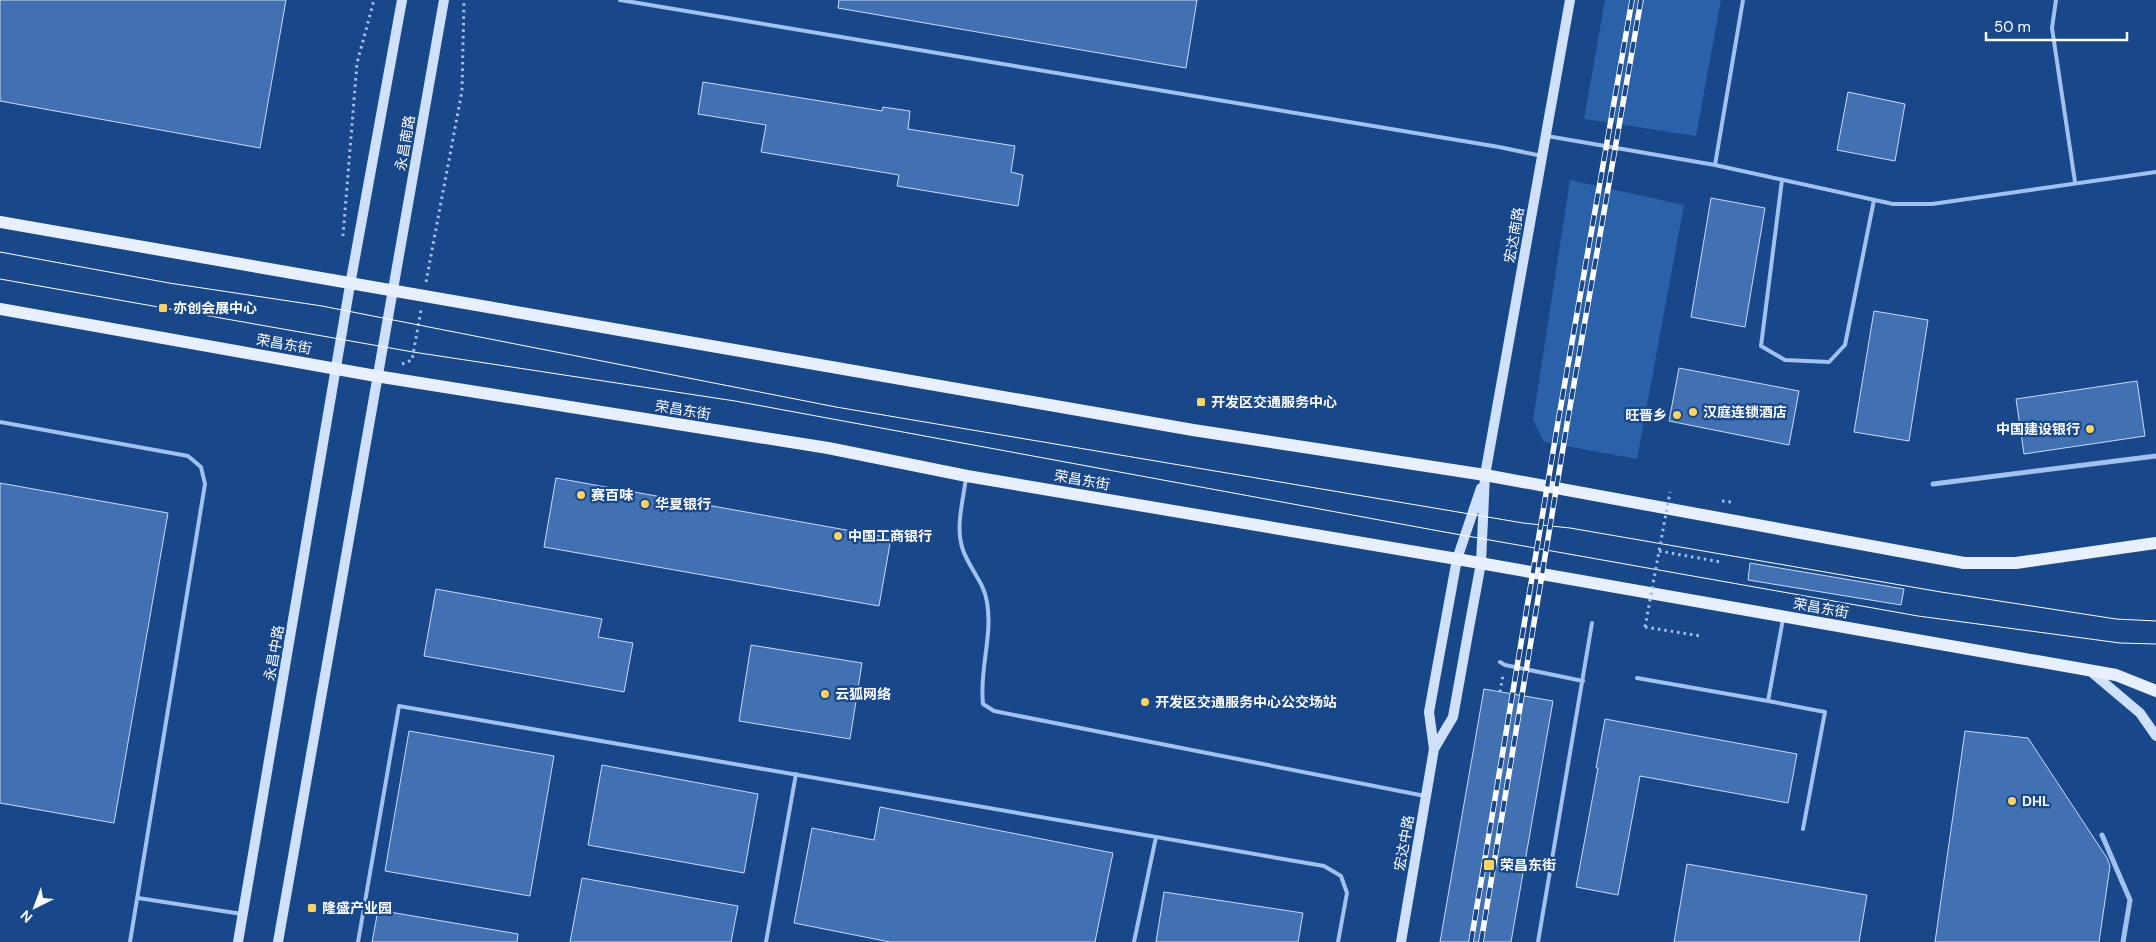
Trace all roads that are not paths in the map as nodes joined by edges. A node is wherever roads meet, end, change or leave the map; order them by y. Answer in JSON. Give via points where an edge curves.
{"nodes":[{"id":1,"x":402,"y":0,"type":"edge"},
{"id":2,"x":444,"y":0,"type":"edge"},
{"id":3,"x":620,"y":0,"type":"edge"},
{"id":4,"x":1570,"y":0,"type":"edge"},
{"id":5,"x":1743,"y":0,"type":"edge"},
{"id":6,"x":2056,"y":0,"type":"edge"},
{"id":7,"x":1547,"y":136,"type":"junction"},
{"id":8,"x":1543,"y":156,"type":"junction"},
{"id":9,"x":1716,"y":165,"type":"junction"},
{"id":10,"x":2156,"y":172,"type":"edge"},
{"id":11,"x":1782,"y":180,"type":"junction"},
{"id":12,"x":2074,"y":182,"type":"junction"},
{"id":13,"x":1874,"y":200,"type":"junction"},
{"id":14,"x":0,"y":222,"type":"edge"},
{"id":15,"x":350,"y":285,"type":"junction"},
{"id":16,"x":393,"y":291,"type":"junction"},
{"id":17,"x":0,"y":309,"type":"edge"},
{"id":18,"x":337,"y":368,"type":"junction"},
{"id":19,"x":376,"y":376,"type":"junction"},
{"id":20,"x":0,"y":422,"type":"edge"},
{"id":21,"x":2156,"y":456,"type":"edge"},
{"id":22,"x":1485,"y":475,"type":"junction"},
{"id":23,"x":967,"y":476,"type":"junction"},
{"id":24,"x":1933,"y":484,"type":"dead end"},
{"id":25,"x":2156,"y":543,"type":"edge"},
{"id":26,"x":1457,"y":559,"type":"junction"},
{"id":27,"x":1480,"y":563,"type":"junction"},
{"id":28,"x":1784,"y":617,"type":"junction"},
{"id":29,"x":1592,"y":623,"type":"dead end"},
{"id":30,"x":1500,"y":662,"type":"dead end"},
{"id":31,"x":2089,"y":670,"type":"junction"},
{"id":32,"x":1637,"y":678,"type":"dead end"},
{"id":33,"x":1583,"y":681,"type":"junction"},
{"id":34,"x":2156,"y":691,"type":"edge"},
{"id":35,"x":1768,"y":702,"type":"junction"},
{"id":36,"x":2156,"y":736,"type":"edge"},
{"id":37,"x":1434,"y":749,"type":"junction"},
{"id":38,"x":796,"y":774,"type":"junction"},
{"id":39,"x":1426,"y":796,"type":"junction"},
{"id":40,"x":1802,"y":829,"type":"dead end"},
{"id":41,"x":2102,"y":835,"type":"dead end"},
{"id":42,"x":1156,"y":837,"type":"junction"},
{"id":43,"x":138,"y":898,"type":"junction"},
{"id":44,"x":243,"y":914,"type":"junction"},
{"id":45,"x":130,"y":942,"type":"edge"},
{"id":46,"x":238,"y":942,"type":"edge"},
{"id":47,"x":278,"y":942,"type":"edge"},
{"id":48,"x":358,"y":942,"type":"edge"},
{"id":49,"x":766,"y":942,"type":"edge"},
{"id":50,"x":1134,"y":942,"type":"edge"},
{"id":51,"x":1338,"y":942,"type":"edge"},
{"id":52,"x":1401,"y":942,"type":"edge"},
{"id":53,"x":1538,"y":942,"type":"edge"},
{"id":54,"x":2123,"y":942,"type":"edge"}],
"edges":[{"from":1,"to":15,"type":"street","name":"永昌南路"},
{"from":2,"to":16,"type":"street","name":"永昌南路"},
{"from":3,"to":8,"type":"lane"},
{"from":4,"to":7,"type":"street","name":"宏达南路"},
{"from":5,"to":9,"type":"lane"},
{"from":6,"to":12,"type":"lane","via":[[2052,28]]},
{"from":7,"to":8,"type":"street","name":"宏达南路"},
{"from":7,"to":9,"type":"lane"},
{"from":8,"to":22,"type":"street","name":"宏达南路"},
{"from":9,"to":11,"type":"lane"},
{"from":10,"to":12,"type":"lane"},
{"from":11,"to":13,"type":"lane"},
{"from":11,"to":13,"type":"lane","via":[[1761,346],[1785,360],[1829,362],[1844,345]]},
{"from":12,"to":13,"type":"lane","via":[[1932,204],[1893,204]]},
{"from":14,"to":15,"type":"main road"},
{"from":15,"to":16,"type":"main road"},
{"from":15,"to":18,"type":"street","name":"永昌南路"},
{"from":16,"to":19,"type":"street","name":"永昌南路"},
{"from":16,"to":22,"type":"main road","via":[[1183,428]]},
{"from":17,"to":18,"type":"main road","name":"荣昌东街"},
{"from":18,"to":19,"type":"main road","name":"荣昌东街"},
{"from":18,"to":44,"type":"street","name":"永昌中路"},
{"from":19,"to":23,"type":"main road","name":"荣昌东街","via":[[828,448]]},
{"from":19,"to":47,"type":"street"},
{"from":20,"to":43,"type":"lane","via":[[188,456],[201,467],[205,484]]},
{"from":21,"to":24,"type":"street"},
{"from":22,"to":25,"type":"main road","via":[[1964,564],[2016,563]]},
{"from":22,"to":26,"type":"street","name":"宏达中路"},
{"from":22,"to":27,"type":"street","name":"宏达中路"},
{"from":23,"to":26,"type":"main road","name":"荣昌东街"},
{"from":23,"to":39,"type":"lane","via":[[959,524],[962,550],[979,577],[987,602],[988,641],[981,689],[983,704],[1003,713]]},
{"from":26,"to":27,"type":"main road","name":"荣昌东街"},
{"from":26,"to":37,"type":"street","name":"宏达中路","via":[[1429,712]]},
{"from":27,"to":28,"type":"main road","name":"荣昌东街"},
{"from":27,"to":37,"type":"street","name":"宏达中路","via":[[1453,717]]},
{"from":28,"to":31,"type":"main road","name":"荣昌东街"},
{"from":28,"to":35,"type":"lane"},
{"from":29,"to":33,"type":"lane"},
{"from":30,"to":33,"type":"lane"},
{"from":31,"to":34,"type":"main road","name":"荣昌东街","via":[[2116,675]]},
{"from":31,"to":36,"type":"street","via":[[2140,713]]},
{"from":32,"to":35,"type":"lane"},
{"from":33,"to":53,"type":"lane"},
{"from":35,"to":40,"type":"lane","via":[[1825,712]]},
{"from":37,"to":39,"type":"street","name":"宏达中路"},
{"from":38,"to":42,"type":"lane"},
{"from":38,"to":48,"type":"lane","via":[[399,706]]},
{"from":38,"to":49,"type":"lane"},
{"from":39,"to":52,"type":"street","name":"宏达中路"},
{"from":41,"to":54,"type":"street","via":[[2130,900]]},
{"from":42,"to":50,"type":"lane"},
{"from":42,"to":51,"type":"lane","via":[[1324,866],[1341,876],[1347,893]]},
{"from":43,"to":44,"type":"lane"},
{"from":43,"to":45,"type":"lane"},
{"from":44,"to":46,"type":"street","name":"永昌中路"}]}
